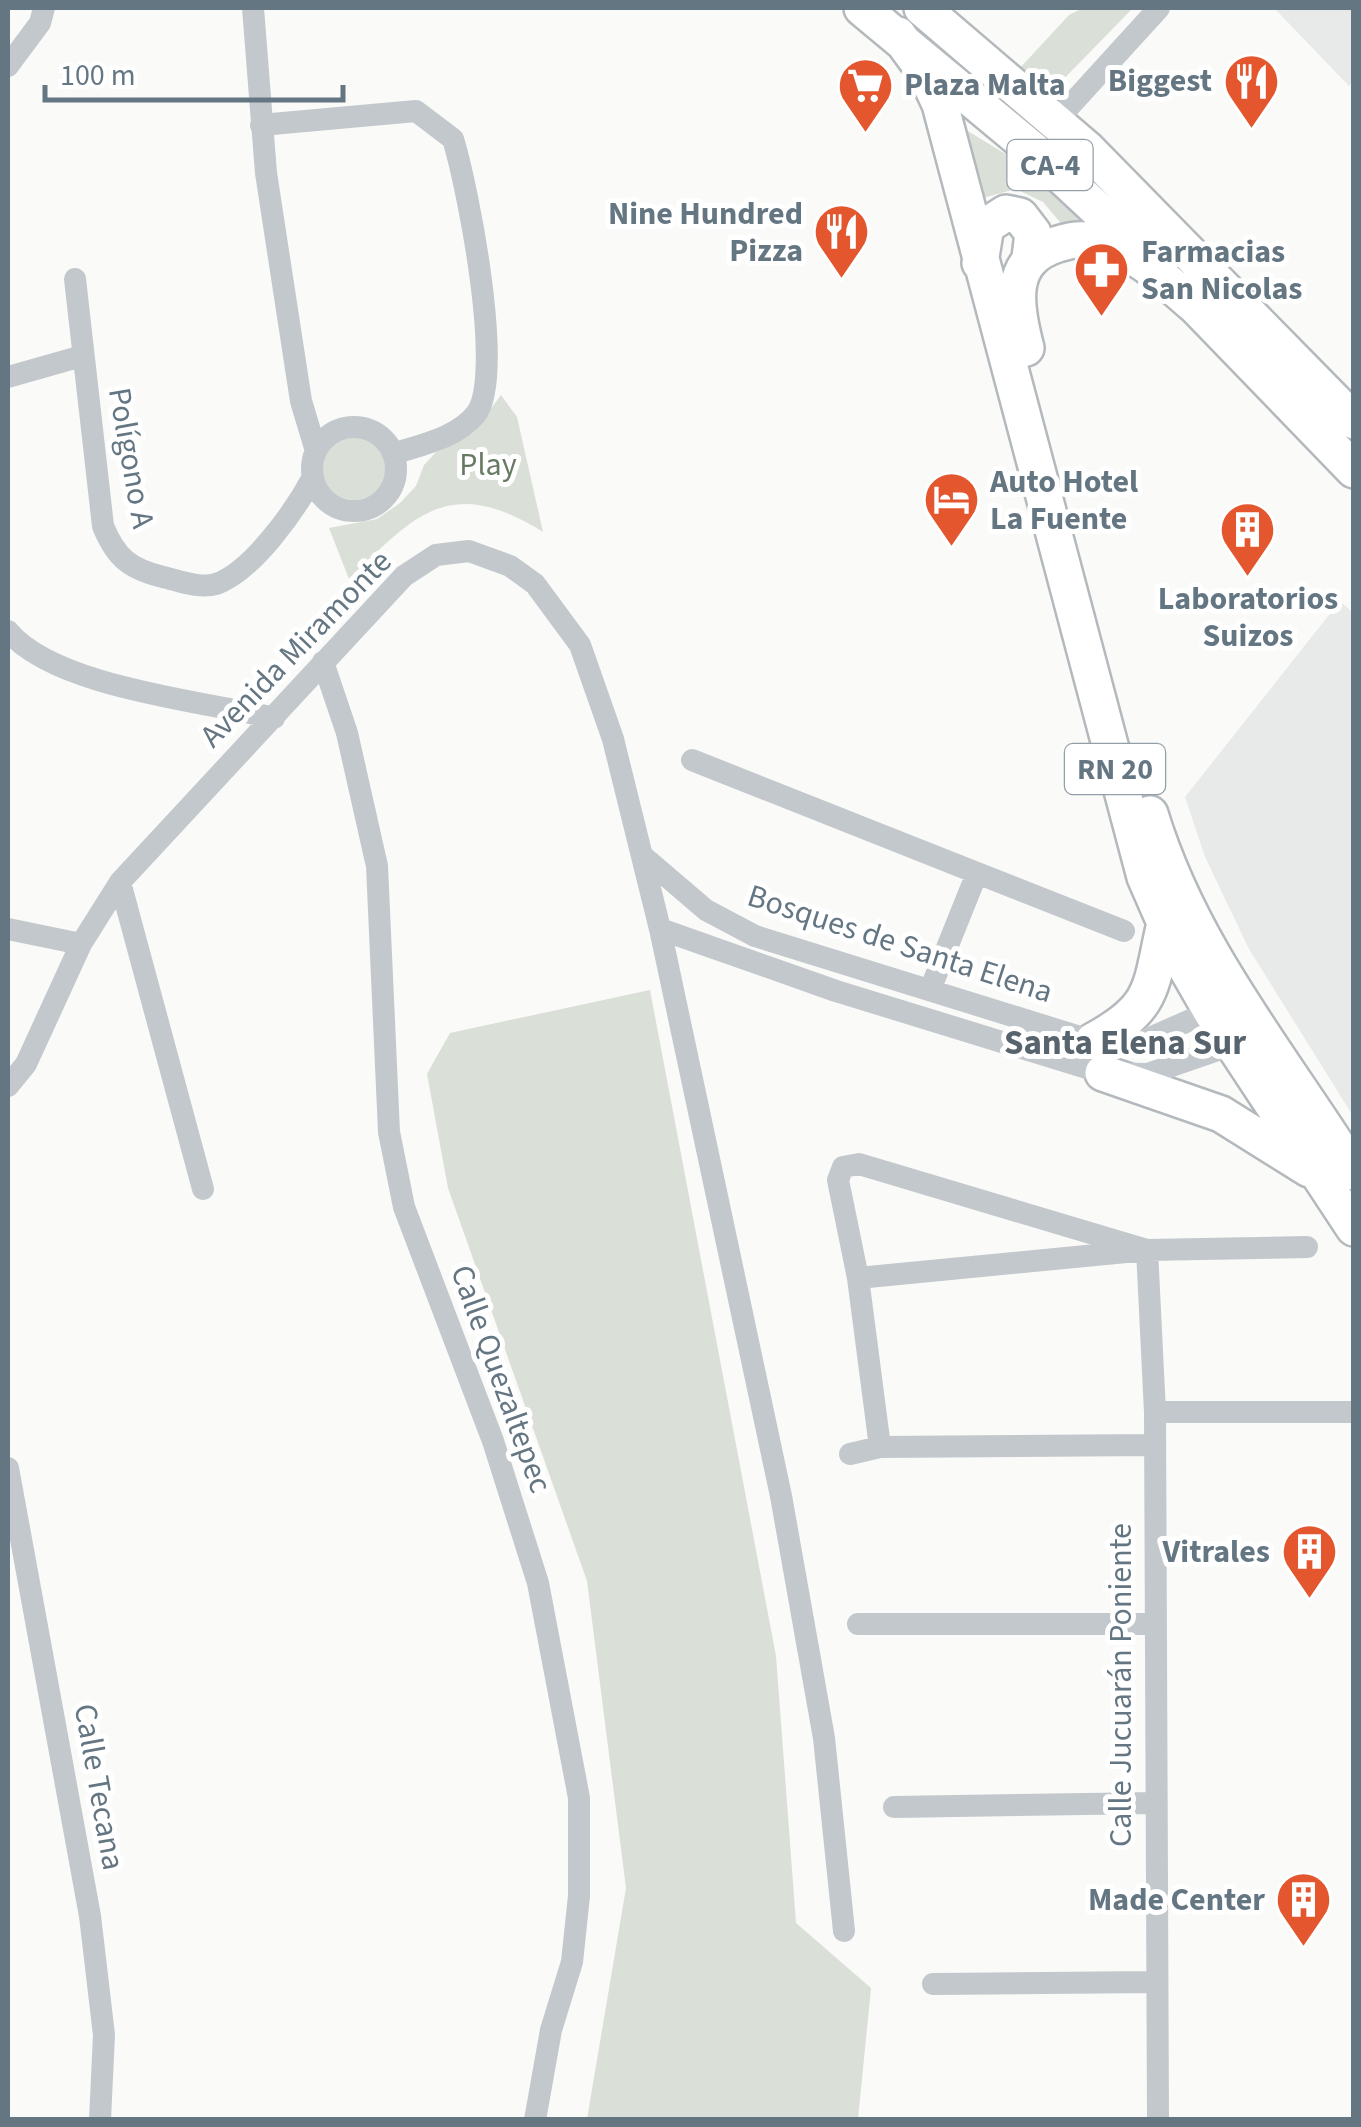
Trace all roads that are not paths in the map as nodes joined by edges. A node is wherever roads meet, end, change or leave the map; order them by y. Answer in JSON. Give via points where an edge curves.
{"nodes":[{"id":1,"x":44,"y":8,"type":"edge"},
{"id":2,"x":252,"y":8,"type":"edge"},
{"id":3,"x":862,"y":8,"type":"edge"},
{"id":4,"x":922,"y":8,"type":"edge"},
{"id":5,"x":1159,"y":8,"type":"edge"},
{"id":6,"x":898,"y":35,"type":"junction"},
{"id":7,"x":8,"y":66,"type":"edge"},
{"id":8,"x":1056,"y":121,"type":"junction"},
{"id":9,"x":261,"y":125,"type":"junction"},
{"id":10,"x":1030,"y":258,"type":"junction"},
{"id":11,"x":980,"y":266,"type":"junction"},
{"id":12,"x":75,"y":280,"type":"dead end"},
{"id":13,"x":1194,"y":305,"type":"junction"},
{"id":14,"x":82,"y":356,"type":"junction"},
{"id":15,"x":8,"y":378,"type":"edge"},
{"id":16,"x":302,"y":401,"type":"junction"},
{"id":17,"x":1354,"y":421,"type":"edge"},
{"id":18,"x":358,"y":426,"type":"junction"},
{"id":19,"x":316,"y":451,"type":"junction"},
{"id":20,"x":392,"y":454,"type":"junction"},
{"id":21,"x":1354,"y":470,"type":"edge"},
{"id":22,"x":313,"y":477,"type":"junction"},
{"id":23,"x":350,"y":510,"type":"junction"},
{"id":24,"x":293,"y":514,"type":"junction"},
{"id":25,"x":8,"y":631,"type":"edge"},
{"id":26,"x":323,"y":662,"type":"junction"},
{"id":27,"x":274,"y":718,"type":"junction"},
{"id":28,"x":692,"y":760,"type":"dead end"},
{"id":29,"x":642,"y":856,"type":"junction"},
{"id":30,"x":977,"y":873,"type":"junction"},
{"id":31,"x":120,"y":882,"type":"junction"},
{"id":32,"x":1165,"y":922,"type":"junction"},
{"id":33,"x":8,"y":929,"type":"edge"},
{"id":34,"x":660,"y":929,"type":"junction"},
{"id":35,"x":1124,"y":931,"type":"dead end"},
{"id":36,"x":81,"y":944,"type":"junction"},
{"id":37,"x":930,"y":990,"type":"junction"},
{"id":38,"x":1211,"y":1011,"type":"junction"},
{"id":39,"x":1232,"y":1044,"type":"junction"},
{"id":40,"x":1098,"y":1057,"type":"junction"},
{"id":41,"x":8,"y":1086,"type":"edge"},
{"id":42,"x":1339,"y":1176,"type":"edge"},
{"id":43,"x":202,"y":1188,"type":"dead end"},
{"id":44,"x":1354,"y":1228,"type":"edge"},
{"id":45,"x":1307,"y":1247,"type":"dead end"},
{"id":46,"x":1147,"y":1250,"type":"junction"},
{"id":47,"x":858,"y":1278,"type":"junction"},
{"id":48,"x":1155,"y":1412,"type":"junction"},
{"id":49,"x":1354,"y":1412,"type":"edge"},
{"id":50,"x":1154,"y":1445,"type":"junction"},
{"id":51,"x":880,"y":1447,"type":"junction"},
{"id":52,"x":850,"y":1454,"type":"dead end"},
{"id":53,"x":8,"y":1468,"type":"edge"},
{"id":54,"x":858,"y":1624,"type":"dead end"},
{"id":55,"x":1153,"y":1624,"type":"junction"},
{"id":56,"x":1154,"y":1803,"type":"junction"},
{"id":57,"x":894,"y":1808,"type":"dead end"},
{"id":58,"x":844,"y":1931,"type":"dead end"},
{"id":59,"x":1155,"y":1982,"type":"junction"},
{"id":60,"x":933,"y":1984,"type":"dead end"},
{"id":61,"x":100,"y":2120,"type":"edge"},
{"id":62,"x":535,"y":2120,"type":"edge"},
{"id":63,"x":1158,"y":2120,"type":"edge"}],
"edges":[{"from":1,"to":7,"type":"street"},
{"from":2,"to":9,"type":"street"},
{"from":3,"to":6,"type":"highway","number":"CA-4"},
{"from":4,"to":8,"type":"highway","number":"CA-4"},
{"from":5,"to":8,"type":"street"},
{"from":6,"to":11,"type":"highway","number":"RN 20","via":[[940,104]]},
{"from":6,"to":13,"type":"highway","number":"CA-4","via":[[1105,214]]},
{"from":8,"to":17,"type":"highway","number":"CA-4"},
{"from":9,"to":16,"type":"street"},
{"from":9,"to":20,"type":"street","via":[[396,109],[426,116],[454,139],[484,316],[486,396],[464,425]]},
{"from":10,"to":11,"type":"highway","via":[[1031,229],[1006,212],[986,226]]},
{"from":10,"to":13,"type":"highway","via":[[1071,240],[1100,242],[1137,260]]},
{"from":10,"to":42,"type":"highway","number":"RN 20","via":[[1017,284],[1016,314],[1159,843],[1218,967]]},
{"from":11,"to":32,"type":"highway","number":"RN 20","via":[[1133,839]]},
{"from":12,"to":14,"type":"street"},
{"from":13,"to":21,"type":"highway","number":"CA-4"},
{"from":14,"to":15,"type":"street","name":"Polígono A"},
{"from":14,"to":24,"type":"street","name":"Polígono A","via":[[103,526],[123,562],[140,572],[215,584],[234,574]]},
{"from":16,"to":18,"type":"street","via":[[326,421]]},
{"from":16,"to":19,"type":"street"},
{"from":18,"to":19,"type":"street","via":[[333,432]]},
{"from":18,"to":20,"type":"street","via":[[382,438]]},
{"from":19,"to":22,"type":"street"},
{"from":20,"to":23,"type":"street","via":[[396,474],[384,498]]},
{"from":22,"to":23,"type":"street","via":[[326,500]]},
{"from":22,"to":24,"type":"street","name":"Polígono A"},
{"from":23,"to":24,"type":"street"},
{"from":25,"to":27,"type":"street","via":[[25,652],[62,671]]},
{"from":26,"to":27,"type":"street","name":"Avenida Miramonte"},
{"from":26,"to":29,"type":"street","name":"Avenida Miramonte","via":[[404,576],[436,555],[469,551],[510,566],[535,584],[580,644],[613,739]]},
{"from":26,"to":62,"type":"street","name":"Calle Quezaltepec","via":[[347,733],[377,866],[389,1132],[404,1207],[538,1582],[579,1798],[572,1962]]},
{"from":27,"to":31,"type":"street","name":"Avenida Miramonte"},
{"from":28,"to":30,"type":"street"},
{"from":29,"to":34,"type":"street","name":"Avenida Miramonte"},
{"from":29,"to":37,"type":"street","name":"Bosques de Santa Elena","via":[[706,910],[742,930]]},
{"from":30,"to":35,"type":"street"},
{"from":30,"to":37,"type":"street"},
{"from":31,"to":36,"type":"street","name":"Avenida Miramonte"},
{"from":31,"to":43,"type":"street"},
{"from":32,"to":38,"type":"highway","number":"RN 20"},
{"from":32,"to":40,"type":"highway","via":[[1142,1006]]},
{"from":33,"to":36,"type":"street"},
{"from":34,"to":40,"type":"street","name":"Bosques de Santa Elena","via":[[836,991]]},
{"from":34,"to":58,"type":"street","name":"Avenida Miramonte","via":[[812,1666]]},
{"from":36,"to":41,"type":"street","name":"Avenida Miramonte","via":[[26,1064]]},
{"from":37,"to":40,"type":"street","name":"Bosques de Santa Elena"},
{"from":38,"to":39,"type":"highway","number":"RN 20"},
{"from":38,"to":40,"type":"street","name":"Bosques de Santa Elena"},
{"from":39,"to":40,"type":"street","name":"Bosques de Santa Elena","via":[[1148,1074]]},
{"from":39,"to":42,"type":"highway","number":"RN 20"},
{"from":40,"to":42,"type":"highway"},
{"from":42,"to":44,"type":"highway","number":"RN 20"},
{"from":45,"to":46,"type":"street"},
{"from":46,"to":47,"type":"street"},
{"from":46,"to":47,"type":"street","via":[[850,1164],[838,1180]]},
{"from":46,"to":48,"type":"street","name":"Calle Jucuarán Poniente"},
{"from":47,"to":51,"type":"street"},
{"from":48,"to":49,"type":"street"},
{"from":48,"to":50,"type":"street","name":"Calle Jucuarán Poniente"},
{"from":50,"to":51,"type":"street"},
{"from":50,"to":55,"type":"street","name":"Calle Jucuarán Poniente"},
{"from":51,"to":52,"type":"street"},
{"from":53,"to":61,"type":"street","name":"Calle Tecana","via":[[90,1916],[104,2036]]},
{"from":54,"to":55,"type":"street"},
{"from":55,"to":56,"type":"street","name":"Calle Jucuarán Poniente"},
{"from":56,"to":57,"type":"street"},
{"from":56,"to":59,"type":"street","name":"Calle Jucuarán Poniente"},
{"from":59,"to":60,"type":"street"},
{"from":59,"to":63,"type":"street","name":"Calle Jucuarán Poniente"}]}
